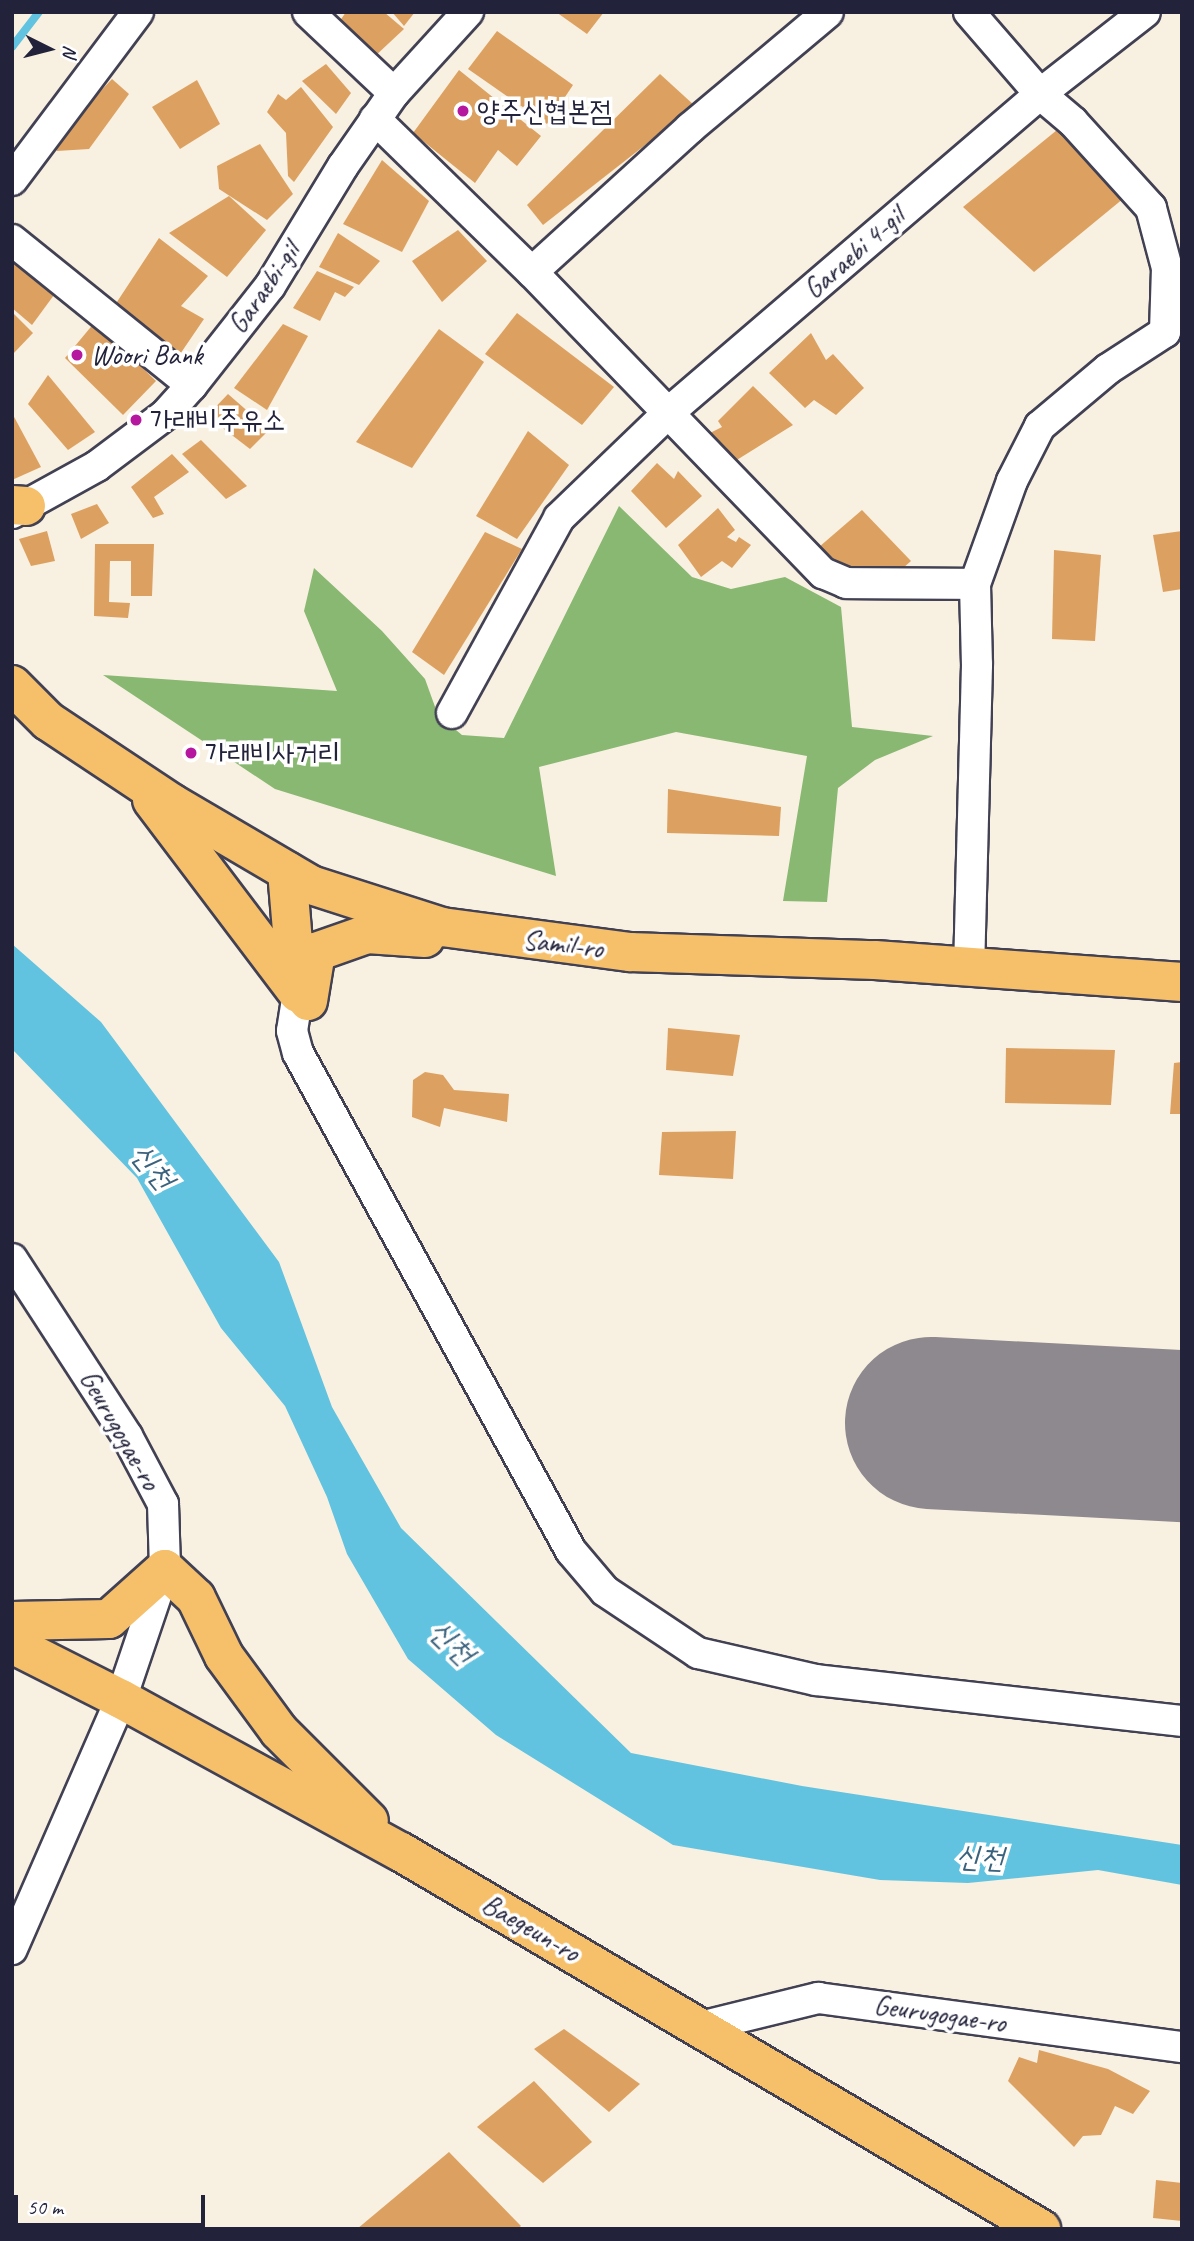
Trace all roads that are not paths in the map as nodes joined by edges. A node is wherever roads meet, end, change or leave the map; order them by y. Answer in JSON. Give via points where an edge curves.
{"nodes":[{"id":1,"x":138,"y":12,"type":"edge"},
{"id":2,"x":308,"y":12,"type":"edge"},
{"id":3,"x":468,"y":12,"type":"edge"},
{"id":4,"x":828,"y":12,"type":"edge"},
{"id":5,"x":968,"y":12,"type":"edge"},
{"id":6,"x":1145,"y":12,"type":"edge"},
{"id":7,"x":394,"y":93,"type":"junction"},
{"id":8,"x":1040,"y":94,"type":"junction"},
{"id":9,"x":376,"y":119,"type":"junction"},
{"id":10,"x":12,"y":180,"type":"edge"},
{"id":11,"x":12,"y":240,"type":"edge"},
{"id":12,"x":532,"y":272,"type":"junction"},
{"id":13,"x":192,"y":385,"type":"junction"},
{"id":14,"x":668,"y":413,"type":"junction"},
{"id":15,"x":17,"y":508,"type":"edge"},
{"id":16,"x":975,"y":584,"type":"junction"},
{"id":17,"x":13,"y":683,"type":"edge"},
{"id":18,"x":452,"y":713,"type":"dead end"},
{"id":19,"x":138,"y":781,"type":"junction"},
{"id":20,"x":287,"y":871,"type":"junction"},
{"id":21,"x":510,"y":937,"type":"junction"},
{"id":22,"x":969,"y":969,"type":"junction"},
{"id":23,"x":1182,"y":982,"type":"edge"},
{"id":24,"x":303,"y":997,"type":"junction"},
{"id":25,"x":12,"y":1258,"type":"edge"},
{"id":26,"x":165,"y":1569,"type":"junction"},
{"id":27,"x":12,"y":1622,"type":"edge"},
{"id":28,"x":12,"y":1644,"type":"edge"},
{"id":29,"x":121,"y":1699,"type":"junction"},
{"id":30,"x":1182,"y":1721,"type":"edge"},
{"id":31,"x":401,"y":1852,"type":"junction"},
{"id":32,"x":12,"y":1949,"type":"edge"},
{"id":33,"x":701,"y":2027,"type":"junction"},
{"id":34,"x":1182,"y":2047,"type":"edge"},
{"id":35,"x":1041,"y":2229,"type":"edge"}],
"edges":[{"from":1,"to":10,"type":"street"},
{"from":2,"to":7,"type":"street"},
{"from":3,"to":7,"type":"street","name":"Garaebi-gil"},
{"from":4,"to":12,"type":"street","via":[[690,128]]},
{"from":5,"to":8,"type":"street"},
{"from":6,"to":8,"type":"street","name":"Garaebi 4-gil"},
{"from":7,"to":9,"type":"street","name":"Garaebi-gil"},
{"from":8,"to":14,"type":"street","name":"Garaebi 4-gil"},
{"from":8,"to":16,"type":"street","via":[[1073,122],[1151,208],[1167,268],[1165,332],[1108,369],[1040,426],[1012,481]]},
{"from":9,"to":12,"type":"street"},
{"from":9,"to":13,"type":"street","name":"Garaebi-gil","via":[[342,166],[270,286]]},
{"from":11,"to":13,"type":"street"},
{"from":12,"to":14,"type":"street"},
{"from":13,"to":15,"type":"street","name":"Garaebi-gil","via":[[165,415],[97,466]]},
{"from":14,"to":16,"type":"street","via":[[823,573],[846,583]]},
{"from":14,"to":18,"type":"street","name":"Garaebi 4-gil","via":[[559,518]]},
{"from":16,"to":22,"type":"street"},
{"from":17,"to":19,"type":"main road","name":"Samil-ro","via":[[48,721]]},
{"from":19,"to":20,"type":"main road","name":"Samil-ro"},
{"from":19,"to":24,"type":"main road"},
{"from":20,"to":21,"type":"main road","name":"Samil-ro","via":[[311,885],[442,927]]},
{"from":20,"to":24,"type":"main road"},
{"from":21,"to":22,"type":"main road","name":"Samil-ro","via":[[630,952],[875,960]]},
{"from":21,"to":24,"type":"main road","via":[[367,934],[316,952]]},
{"from":22,"to":23,"type":"main road","name":"Samil-ro","via":[[1063,971]]},
{"from":24,"to":30,"type":"street","via":[[292,1031],[298,1053],[571,1551],[605,1591],[698,1653],[816,1680]]},
{"from":25,"to":26,"type":"street","name":"Geurugogae-ro","via":[[127,1436],[163,1504]]},
{"from":26,"to":27,"type":"main road","via":[[109,1619]]},
{"from":26,"to":29,"type":"street","name":"Geurugogae-ro"},
{"from":26,"to":31,"type":"main road","via":[[196,1598],[224,1656],[279,1731]]},
{"from":28,"to":29,"type":"main road","name":"Baegeun-ro"},
{"from":29,"to":31,"type":"main road","name":"Baegeun-ro"},
{"from":29,"to":32,"type":"street","name":"Geurugogae-ro"},
{"from":31,"to":33,"type":"main road","name":"Baegeun-ro"},
{"from":33,"to":34,"type":"street","name":"Geurugogae-ro","via":[[818,1998]]},
{"from":33,"to":35,"type":"main road","name":"Baegeun-ro"}]}
